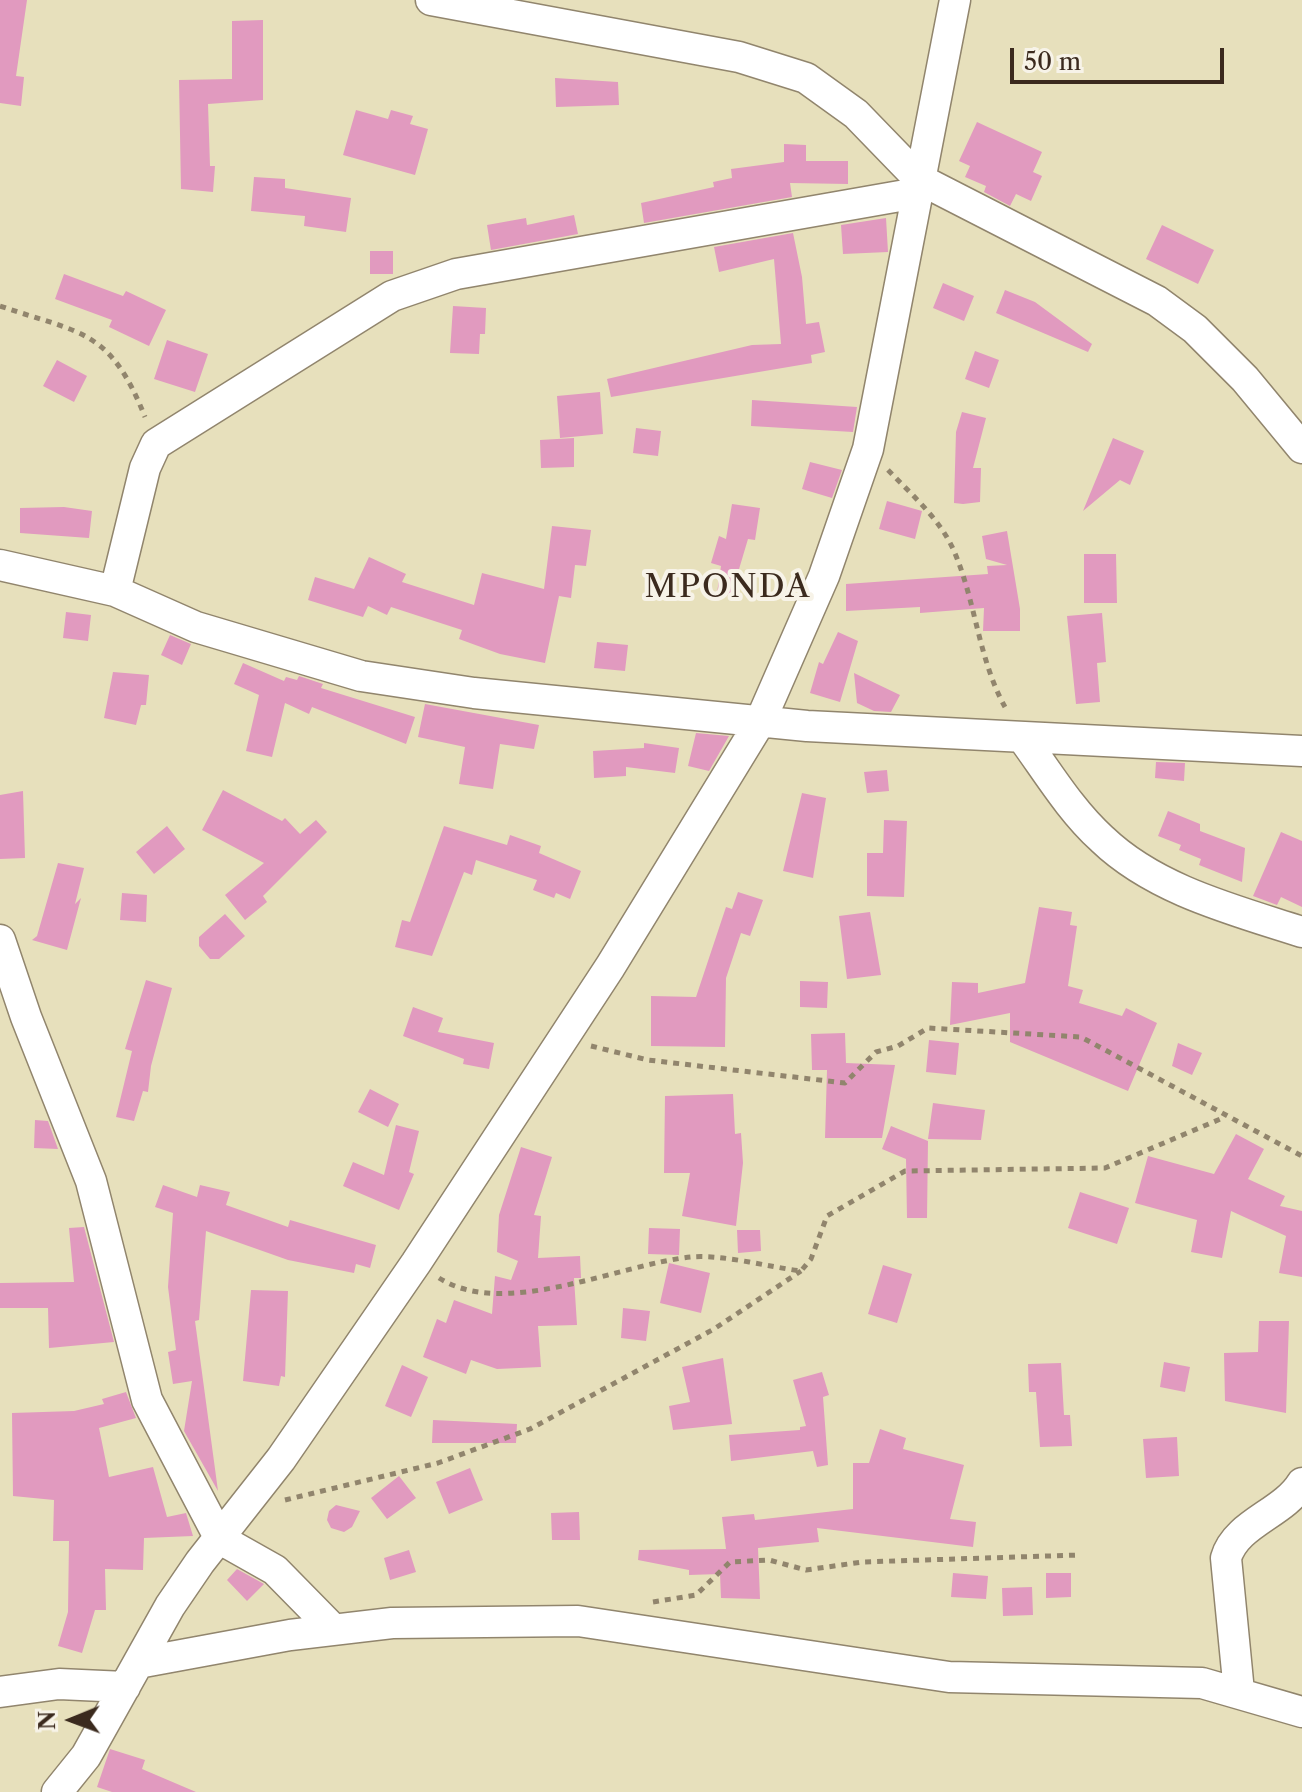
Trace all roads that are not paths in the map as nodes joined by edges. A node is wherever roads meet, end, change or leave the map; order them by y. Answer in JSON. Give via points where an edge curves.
{"nodes":[{"id":1,"x":431,"y":0,"type":"edge"},
{"id":2,"x":955,"y":0,"type":"edge"},
{"id":3,"x":918,"y":186,"type":"junction"},
{"id":4,"x":1302,"y":448,"type":"edge"},
{"id":5,"x":0,"y":565,"type":"edge"},
{"id":6,"x":115,"y":591,"type":"junction"},
{"id":7,"x":760,"y":722,"type":"junction"},
{"id":8,"x":1022,"y":737,"type":"junction"},
{"id":9,"x":1302,"y":751,"type":"edge"},
{"id":10,"x":1302,"y":932,"type":"edge"},
{"id":11,"x":0,"y":940,"type":"edge"},
{"id":12,"x":1302,"y":1483,"type":"edge"},
{"id":13,"x":220,"y":1539,"type":"junction"},
{"id":14,"x":333,"y":1629,"type":"junction"},
{"id":15,"x":132,"y":1675,"type":"junction"},
{"id":16,"x":0,"y":1692,"type":"edge"},
{"id":17,"x":1239,"y":1692,"type":"junction"},
{"id":18,"x":1302,"y":1712,"type":"edge"},
{"id":19,"x":57,"y":1792,"type":"edge"}],
"edges":[{"from":1,"to":3,"type":"street","via":[[778,67],[828,91]]},
{"from":2,"to":3,"type":"street"},
{"from":3,"to":4,"type":"street","via":[[1157,301],[1220,351]]},
{"from":3,"to":6,"type":"street","via":[[456,274],[392,296],[156,444],[145,468]]},
{"from":3,"to":7,"type":"street","via":[[868,449],[824,576]]},
{"from":5,"to":6,"type":"street"},
{"from":6,"to":7,"type":"street","via":[[211,632],[361,676]]},
{"from":7,"to":8,"type":"street"},
{"from":7,"to":13,"type":"street","via":[[610,967],[416,1263]]},
{"from":8,"to":9,"type":"street"},
{"from":8,"to":10,"type":"street","via":[[1101,839],[1142,871],[1232,910]]},
{"from":11,"to":13,"type":"street","via":[[91,1181],[147,1400]]},
{"from":12,"to":17,"type":"street","via":[[1285,1505],[1230,1545],[1226,1558]]},
{"from":13,"to":14,"type":"street","via":[[275,1570]]},
{"from":13,"to":15,"type":"street","via":[[170,1606]]},
{"from":14,"to":15,"type":"street"},
{"from":14,"to":17,"type":"street","via":[[446,1621],[578,1621],[949,1677],[1154,1679]]},
{"from":15,"to":16,"type":"street"},
{"from":15,"to":19,"type":"street","via":[[86,1756]]},
{"from":17,"to":18,"type":"street"}]}
